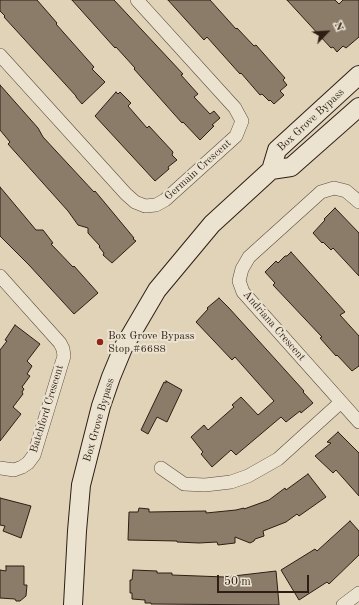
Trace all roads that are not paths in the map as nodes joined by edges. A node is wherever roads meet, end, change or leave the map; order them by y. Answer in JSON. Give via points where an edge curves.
{"nodes":[{"id":1,"x":137,"y":0,"type":"edge"},
{"id":2,"x":0,"y":55,"type":"edge"},
{"id":3,"x":359,"y":75,"type":"edge"},
{"id":4,"x":359,"y":107,"type":"edge"},
{"id":5,"x":270,"y":170,"type":"junction"},
{"id":6,"x":359,"y":202,"type":"edge"},
{"id":7,"x":0,"y":276,"type":"edge"},
{"id":8,"x":341,"y":402,"type":"junction"},
{"id":9,"x":359,"y":422,"type":"edge"},
{"id":10,"x":0,"y":468,"type":"edge"},
{"id":11,"x":161,"y":468,"type":"dead end"},
{"id":12,"x":359,"y":593,"type":"edge"},
{"id":13,"x":73,"y":605,"type":"edge"},
{"id":14,"x":343,"y":605,"type":"edge"}],
"edges":[{"from":1,"to":2,"type":"street","name":"Germain Crescent","via":[[235,108],[242,121],[236,136],[165,200],[156,205],[145,206],[126,194]]},
{"from":3,"to":5,"type":"main road","name":"Box Grove Bypass","via":[[277,150]]},
{"from":4,"to":5,"type":"main road","name":"Box Grove Bypass","via":[[291,167]]},
{"from":5,"to":13,"type":"main road","name":"Box Grove Bypass","via":[[212,224],[157,290],[124,348],[101,406],[81,485]]},
{"from":6,"to":8,"type":"street","name":"Andriana Crescent","via":[[346,191],[334,188],[321,192],[249,257],[239,281],[243,292]]},
{"from":7,"to":10,"type":"street","name":"Batchford Crescent","via":[[60,342],[64,356],[34,455],[22,467],[14,470]]},
{"from":8,"to":9,"type":"street","name":"Andriana Crescent"},
{"from":8,"to":11,"type":"street","via":[[278,459],[248,476],[230,482],[184,484]]},
{"from":12,"to":14,"type":"street"}]}
